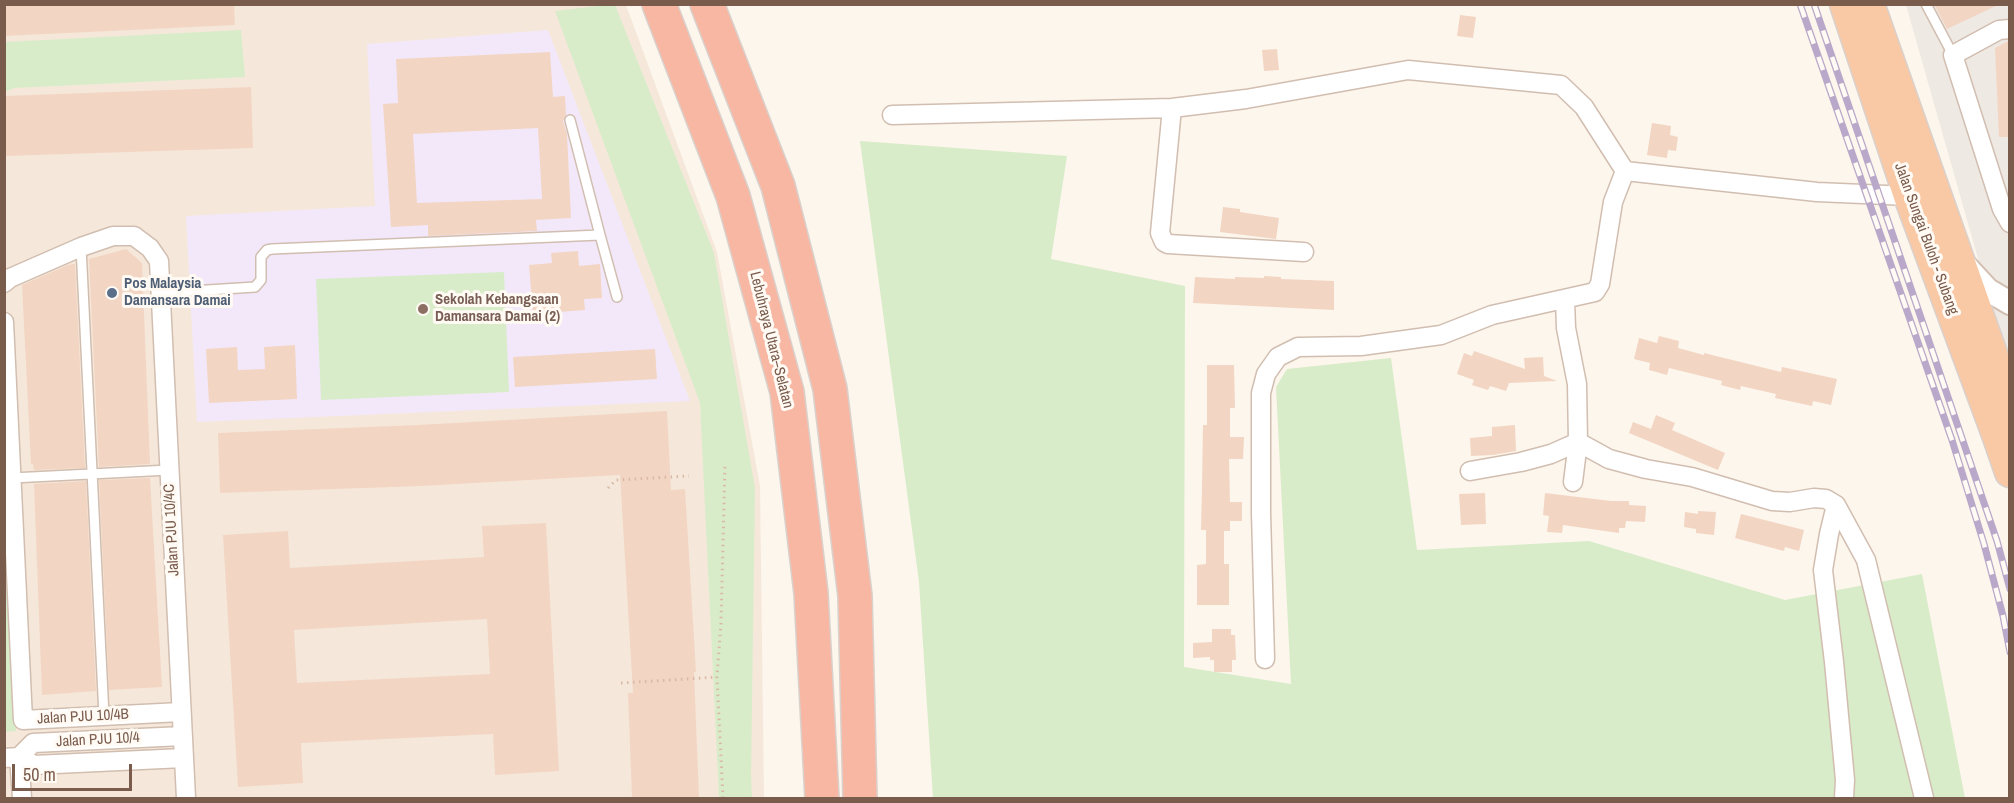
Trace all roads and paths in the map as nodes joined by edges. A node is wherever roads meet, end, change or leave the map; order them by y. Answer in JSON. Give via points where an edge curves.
{"nodes":[{"id":1,"x":660,"y":4,"type":"edge"},
{"id":2,"x":707,"y":4,"type":"edge"},
{"id":3,"x":1845,"y":4,"type":"edge"},
{"id":4,"x":1869,"y":4,"type":"edge"},
{"id":5,"x":1926,"y":4,"type":"edge"},
{"id":6,"x":2010,"y":29,"type":"edge"},
{"id":7,"x":1953,"y":55,"type":"junction"},
{"id":8,"x":1172,"y":108,"type":"junction"},
{"id":9,"x":892,"y":115,"type":"dead end"},
{"id":10,"x":570,"y":120,"type":"dead end"},
{"id":11,"x":1625,"y":171,"type":"junction"},
{"id":12,"x":1909,"y":196,"type":"junction"},
{"id":13,"x":2010,"y":223,"type":"edge"},
{"id":14,"x":600,"y":235,"type":"junction"},
{"id":15,"x":81,"y":247,"type":"junction"},
{"id":16,"x":1304,"y":252,"type":"dead end"},
{"id":17,"x":1958,"y":257,"type":"junction"},
{"id":18,"x":4,"y":283,"type":"edge"},
{"id":19,"x":160,"y":292,"type":"junction"},
{"id":20,"x":617,"y":297,"type":"dead end"},
{"id":21,"x":1565,"y":300,"type":"junction"},
{"id":22,"x":2010,"y":303,"type":"edge"},
{"id":23,"x":4,"y":322,"type":"edge"},
{"id":24,"x":2010,"y":405,"type":"edge"},
{"id":25,"x":1578,"y":442,"type":"junction"},
{"id":26,"x":725,"y":464,"type":"dead end"},
{"id":27,"x":169,"y":471,"type":"junction"},
{"id":28,"x":1470,"y":471,"type":"dead end"},
{"id":29,"x":2010,"y":472,"type":"edge"},
{"id":30,"x":92,"y":474,"type":"junction"},
{"id":31,"x":689,"y":476,"type":"dead end"},
{"id":32,"x":12,"y":478,"type":"junction"},
{"id":33,"x":1573,"y":482,"type":"dead end"},
{"id":34,"x":608,"y":488,"type":"dead end"},
{"id":35,"x":1836,"y":505,"type":"junction"},
{"id":36,"x":1265,"y":659,"type":"dead end"},
{"id":37,"x":717,"y":677,"type":"junction"},
{"id":38,"x":621,"y":683,"type":"dead end"},
{"id":39,"x":181,"y":712,"type":"junction"},
{"id":40,"x":104,"y":716,"type":"junction"},
{"id":41,"x":183,"y":736,"type":"junction"},
{"id":42,"x":12,"y":757,"type":"edge"},
{"id":43,"x":183,"y":758,"type":"junction"},
{"id":44,"x":22,"y":798,"type":"edge"},
{"id":45,"x":186,"y":798,"type":"edge"},
{"id":46,"x":723,"y":798,"type":"edge"},
{"id":47,"x":822,"y":798,"type":"edge"},
{"id":48,"x":860,"y":798,"type":"edge"},
{"id":49,"x":1844,"y":798,"type":"edge"},
{"id":50,"x":1924,"y":798,"type":"edge"}],
"edges":[{"from":1,"to":47,"type":"highway","name":"Lebuhraya Utara–Selatan","via":[[733,196],[788,392],[811,592]]},
{"from":2,"to":48,"type":"highway","via":[[778,186],[830,389],[855,596]]},
{"from":3,"to":12,"type":"highway","name":"Jalan Sungai Buloh - Subang"},
{"from":4,"to":17,"type":"highway","name":"Jalan Sungai Buloh - Subang"},
{"from":5,"to":7,"type":"lane"},
{"from":6,"to":7,"type":"street","via":[[2000,30]]},
{"from":7,"to":13,"type":"street","via":[[2002,209]]},
{"from":8,"to":9,"type":"street"},
{"from":8,"to":11,"type":"street","via":[[1408,70],[1561,85],[1584,106]]},
{"from":8,"to":16,"type":"street","via":[[1160,238],[1168,244]]},
{"from":10,"to":14,"type":"lane"},
{"from":11,"to":12,"type":"street","via":[[1817,192]]},
{"from":11,"to":21,"type":"street","via":[[1613,202],[1599,288]]},
{"from":12,"to":29,"type":"highway","name":"Jalan Sungai Buloh - Subang"},
{"from":14,"to":19,"type":"lane","via":[[272,249],[261,257],[261,280],[255,287]]},
{"from":14,"to":20,"type":"lane"},
{"from":15,"to":18,"type":"street"},
{"from":15,"to":19,"type":"street","name":"Jalan PJU 10/4C","via":[[113,236],[134,236],[159,261]]},
{"from":15,"to":30,"type":"lane"},
{"from":17,"to":22,"type":"street","via":[[1988,291]]},
{"from":17,"to":24,"type":"highway","name":"Jalan Sungai Buloh - Subang"},
{"from":19,"to":27,"type":"street","name":"Jalan PJU 10/4C"},
{"from":21,"to":25,"type":"street","via":[[1577,384]]},
{"from":21,"to":36,"type":"street","via":[[1492,315],[1441,335],[1361,346],[1298,347],[1278,357],[1266,374],[1261,393]]},
{"from":23,"to":32,"type":"street","name":"Jalan PJU 10/4B"},
{"from":25,"to":28,"type":"street","via":[[1551,454]]},
{"from":25,"to":33,"type":"street"},
{"from":25,"to":35,"type":"street","via":[[1609,459],[1692,477],[1772,501],[1814,498]]},
{"from":26,"to":37,"type":"path"},
{"from":27,"to":30,"type":"lane"},
{"from":27,"to":39,"type":"street","name":"Jalan PJU 10/4C"},
{"from":30,"to":32,"type":"lane"},
{"from":30,"to":40,"type":"lane"},
{"from":31,"to":34,"type":"path","via":[[616,480]]},
{"from":32,"to":40,"type":"street","name":"Jalan PJU 10/4B","via":[[23,720]]},
{"from":35,"to":49,"type":"street","via":[[1823,570]]},
{"from":35,"to":50,"type":"street","via":[[1866,560]]},
{"from":37,"to":38,"type":"path"},
{"from":37,"to":46,"type":"path"},
{"from":39,"to":40,"type":"street","name":"Jalan PJU 10/4B"},
{"from":39,"to":41,"type":"street","name":"Jalan PJU 10/4C"},
{"from":41,"to":42,"type":"street","name":"Jalan PJU 10/4","via":[[33,743]]},
{"from":41,"to":43,"type":"street","name":"Jalan PJU 10/4C"},
{"from":42,"to":43,"type":"street","name":"Jalan PJU 10/4","via":[[34,765]]},
{"from":42,"to":44,"type":"street"},
{"from":43,"to":45,"type":"street","name":"Jalan PJU 10/4C"}]}
